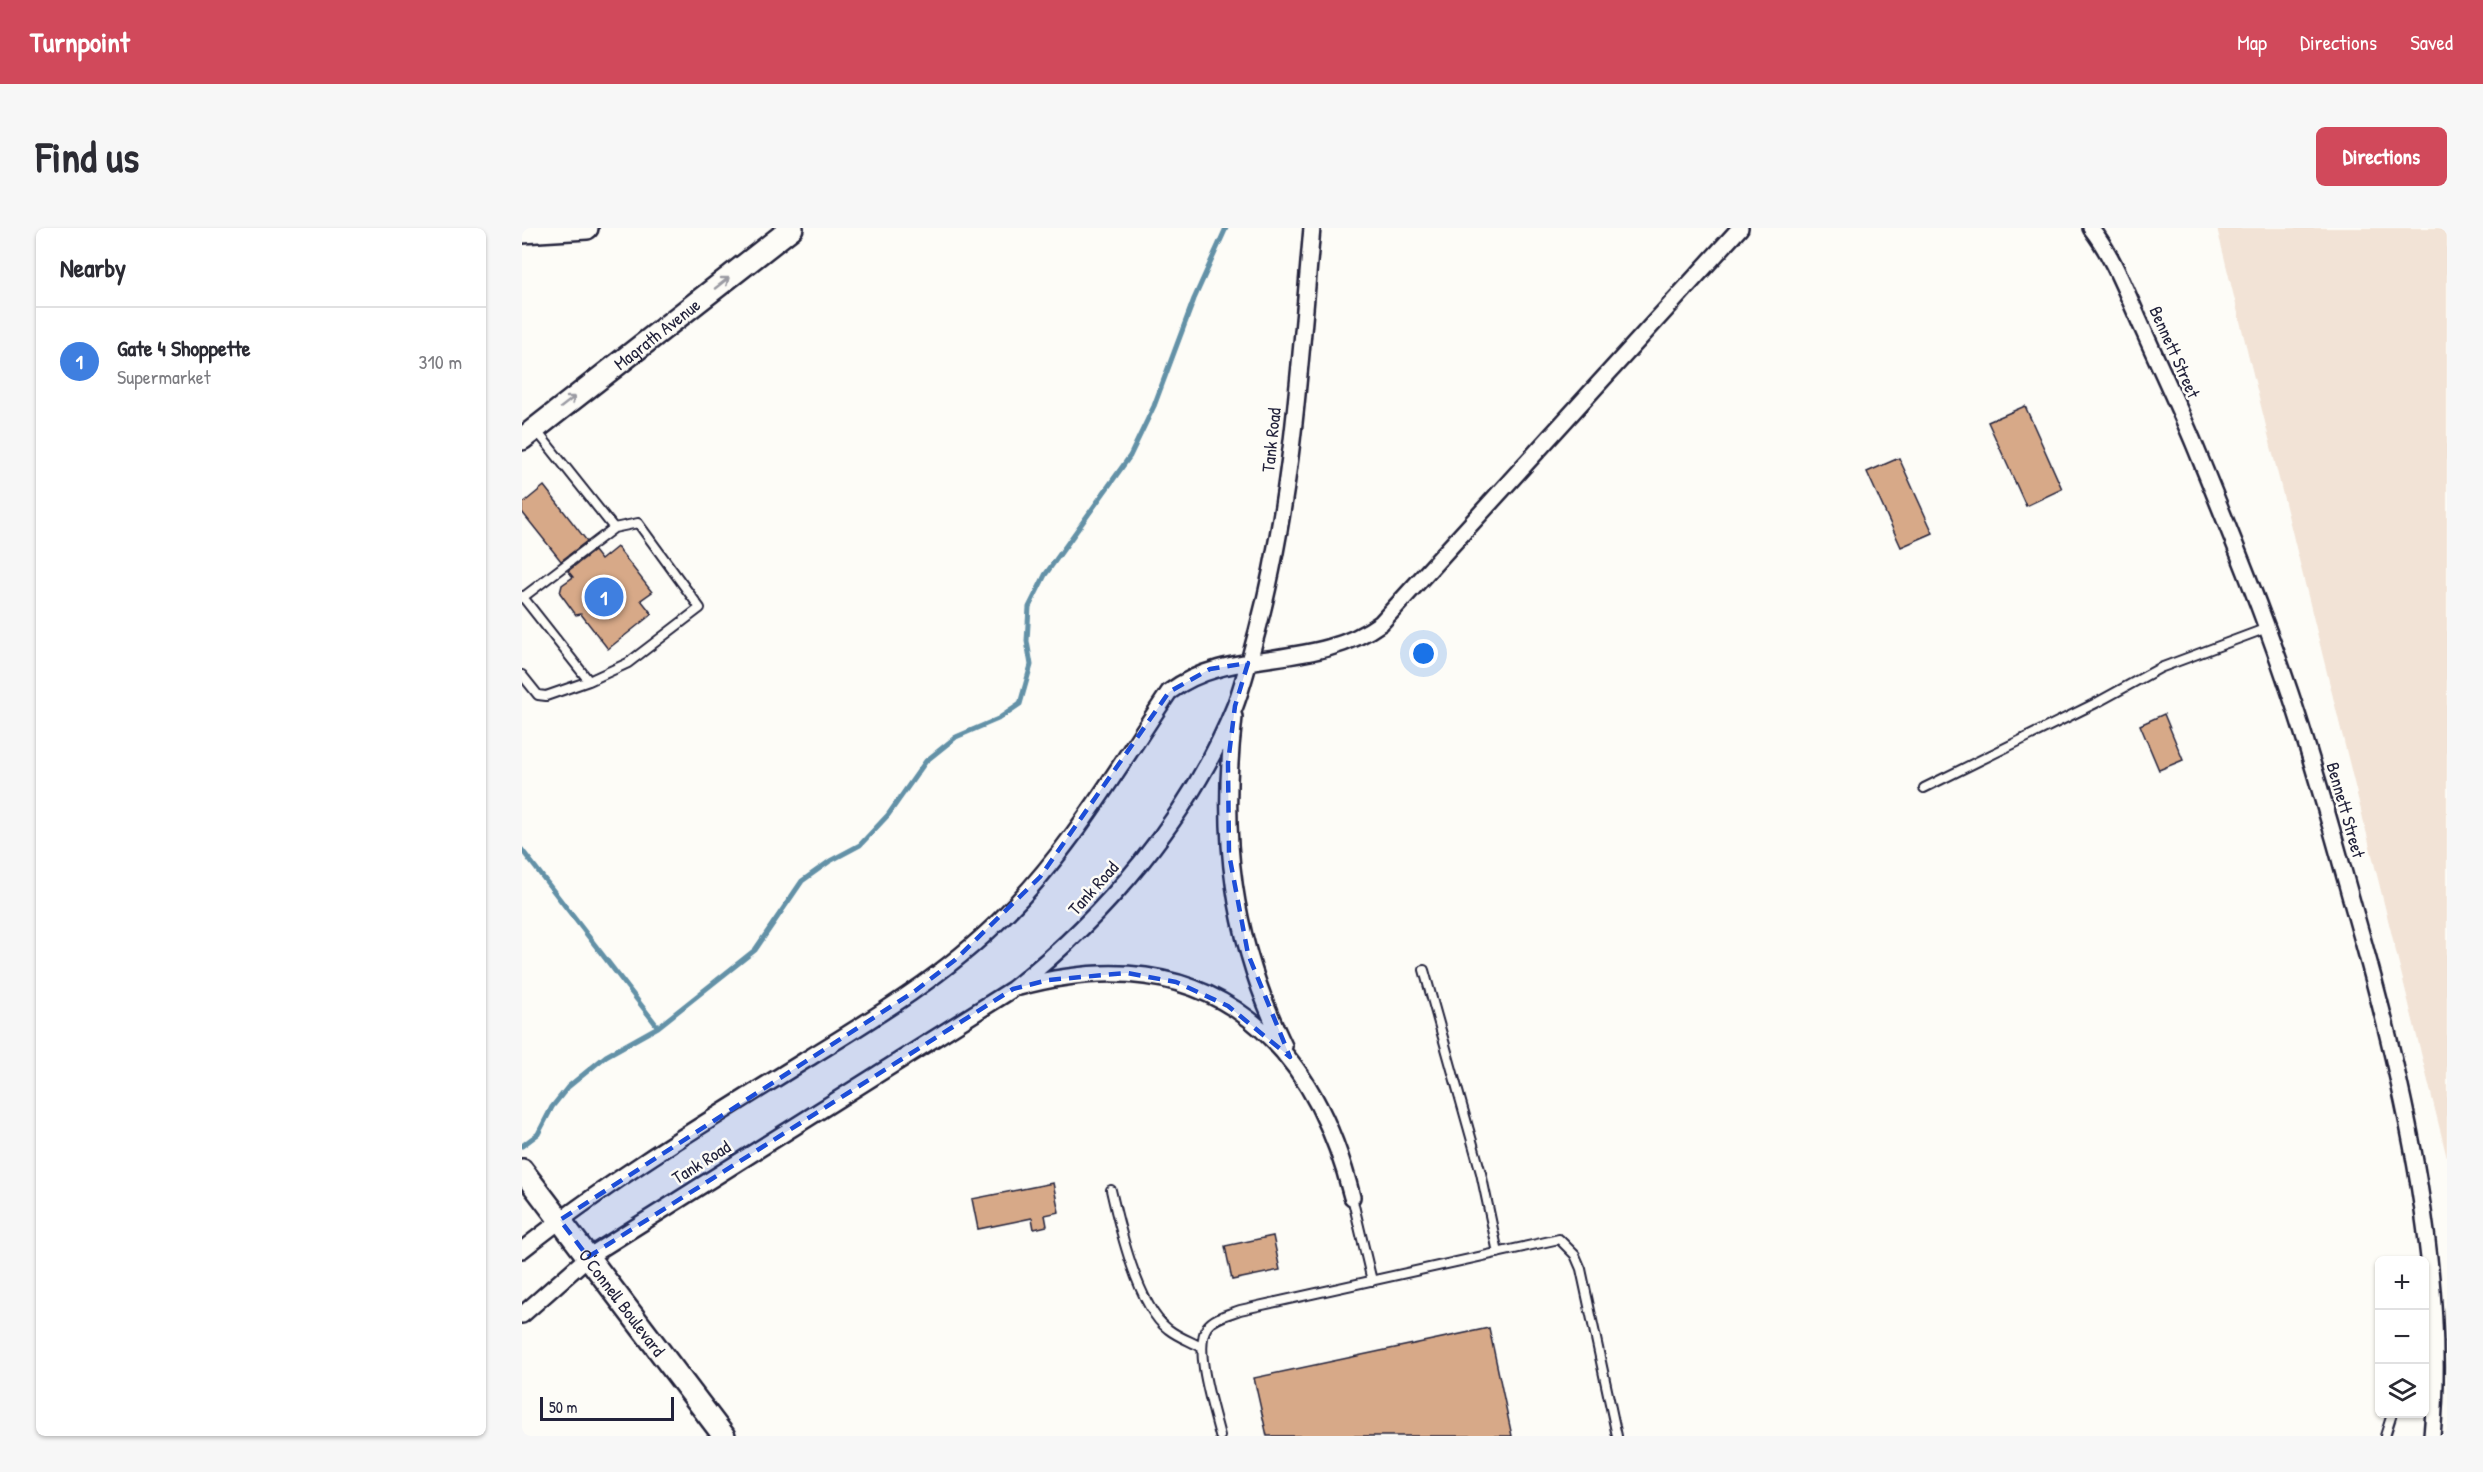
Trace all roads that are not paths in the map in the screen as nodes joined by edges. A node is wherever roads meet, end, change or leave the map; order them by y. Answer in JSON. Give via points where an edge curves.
{"nodes":[{"id":1,"x":587,"y":228,"type":"edge"},
{"id":2,"x":792,"y":228,"type":"edge"},
{"id":3,"x":1312,"y":228,"type":"edge"},
{"id":4,"x":1740,"y":228,"type":"edge"},
{"id":5,"x":2091,"y":228,"type":"edge"},
{"id":6,"x":522,"y":232,"type":"edge"},
{"id":7,"x":528,"y":434,"type":"edge"},
{"id":8,"x":614,"y":528,"type":"junction"},
{"id":9,"x":522,"y":597,"type":"edge"},
{"id":10,"x":2268,"y":628,"type":"junction"},
{"id":11,"x":1248,"y":663,"type":"junction"},
{"id":12,"x":522,"y":675,"type":"edge"},
{"id":13,"x":589,"y":681,"type":"junction"},
{"id":14,"x":1235,"y":706,"type":"junction"},
{"id":15,"x":1924,"y":788,"type":"dead end"},
{"id":16,"x":1424,"y":970,"type":"dead end"},
{"id":17,"x":1013,"y":989,"type":"junction"},
{"id":18,"x":1290,"y":1057,"type":"junction"},
{"id":19,"x":522,"y":1170,"type":"edge"},
{"id":20,"x":1111,"y":1190,"type":"dead end"},
{"id":21,"x":1352,"y":1197,"type":"joint"},
{"id":22,"x":560,"y":1220,"type":"junction"},
{"id":23,"x":522,"y":1250,"type":"edge"},
{"id":24,"x":1498,"y":1253,"type":"junction"},
{"id":25,"x":588,"y":1257,"type":"junction"},
{"id":26,"x":1372,"y":1281,"type":"junction"},
{"id":27,"x":522,"y":1315,"type":"edge"},
{"id":28,"x":1201,"y":1347,"type":"junction"},
{"id":29,"x":2430,"y":1393,"type":"edge"},
{"id":30,"x":2390,"y":1418,"type":"edge"},
{"id":31,"x":724,"y":1436,"type":"edge"},
{"id":32,"x":1220,"y":1436,"type":"edge"},
{"id":33,"x":1617,"y":1436,"type":"edge"},
{"id":34,"x":2385,"y":1436,"type":"edge"},
{"id":35,"x":2432,"y":1436,"type":"edge"}],
"edges":[{"from":1,"to":6,"type":"main road"},
{"from":7,"to":2,"type":"main road","name":"Magrath Avenue","one_way":true},
{"from":3,"to":11,"type":"street","name":"Tank Road","via":[[1286,488],[1271,578]]},
{"from":4,"to":11,"type":"street","via":[[1381,623],[1335,648]]},
{"from":5,"to":10,"type":"street","name":"Bennett Street","via":[[2110,256],[2178,406]]},
{"from":7,"to":8,"type":"lane"},
{"from":8,"to":9,"type":"lane"},
{"from":8,"to":13,"type":"lane","via":[[638,523],[700,608],[628,663]]},
{"from":9,"to":13,"type":"lane"},
{"from":10,"to":15,"type":"lane","via":[[2160,668]]},
{"from":10,"to":29,"type":"street","name":"Bennett Street","via":[[2337,849],[2390,1036],[2412,1131],[2434,1295]]},
{"from":11,"to":14,"type":"street","name":"Tank Road"},
{"from":11,"to":22,"type":"street","via":[[1188,677],[1169,692],[1040,877],[955,960],[907,996],[635,1167]]},
{"from":12,"to":13,"type":"lane","via":[[538,695],[546,696]]},
{"from":14,"to":17,"type":"street","name":"Tank Road","via":[[1204,768],[1155,844],[1071,941]]},
{"from":14,"to":18,"type":"street","via":[[1227,820],[1233,886],[1257,984]]},
{"from":16,"to":24,"type":"lane","via":[[1481,1173]]},
{"from":17,"to":18,"type":"street","via":[[1101,972],[1176,982],[1228,1006]]},
{"from":17,"to":25,"type":"street","name":"Tank Road"},
{"from":18,"to":21,"type":"street","via":[[1331,1129]]},
{"from":19,"to":22,"type":"main road","name":"O'Connell Boulevard"},
{"from":20,"to":28,"type":"lane","via":[[1124,1246],[1152,1308],[1166,1328]]},
{"from":21,"to":26,"type":"lane"},
{"from":22,"to":23,"type":"street"},
{"from":22,"to":25,"type":"main road","name":"O'Connell Boulevard"},
{"from":24,"to":26,"type":"lane"},
{"from":24,"to":33,"type":"lane","via":[[1559,1239],[1575,1255]]},
{"from":25,"to":27,"type":"street","name":"Tank Road"},
{"from":25,"to":31,"type":"main road","name":"O'Connell Boulevard"},
{"from":26,"to":28,"type":"lane","via":[[1219,1318],[1207,1327]]},
{"from":28,"to":32,"type":"lane"},
{"from":29,"to":35,"type":"street","name":"Bennett Street"},
{"from":30,"to":34,"type":"lane"}]}
